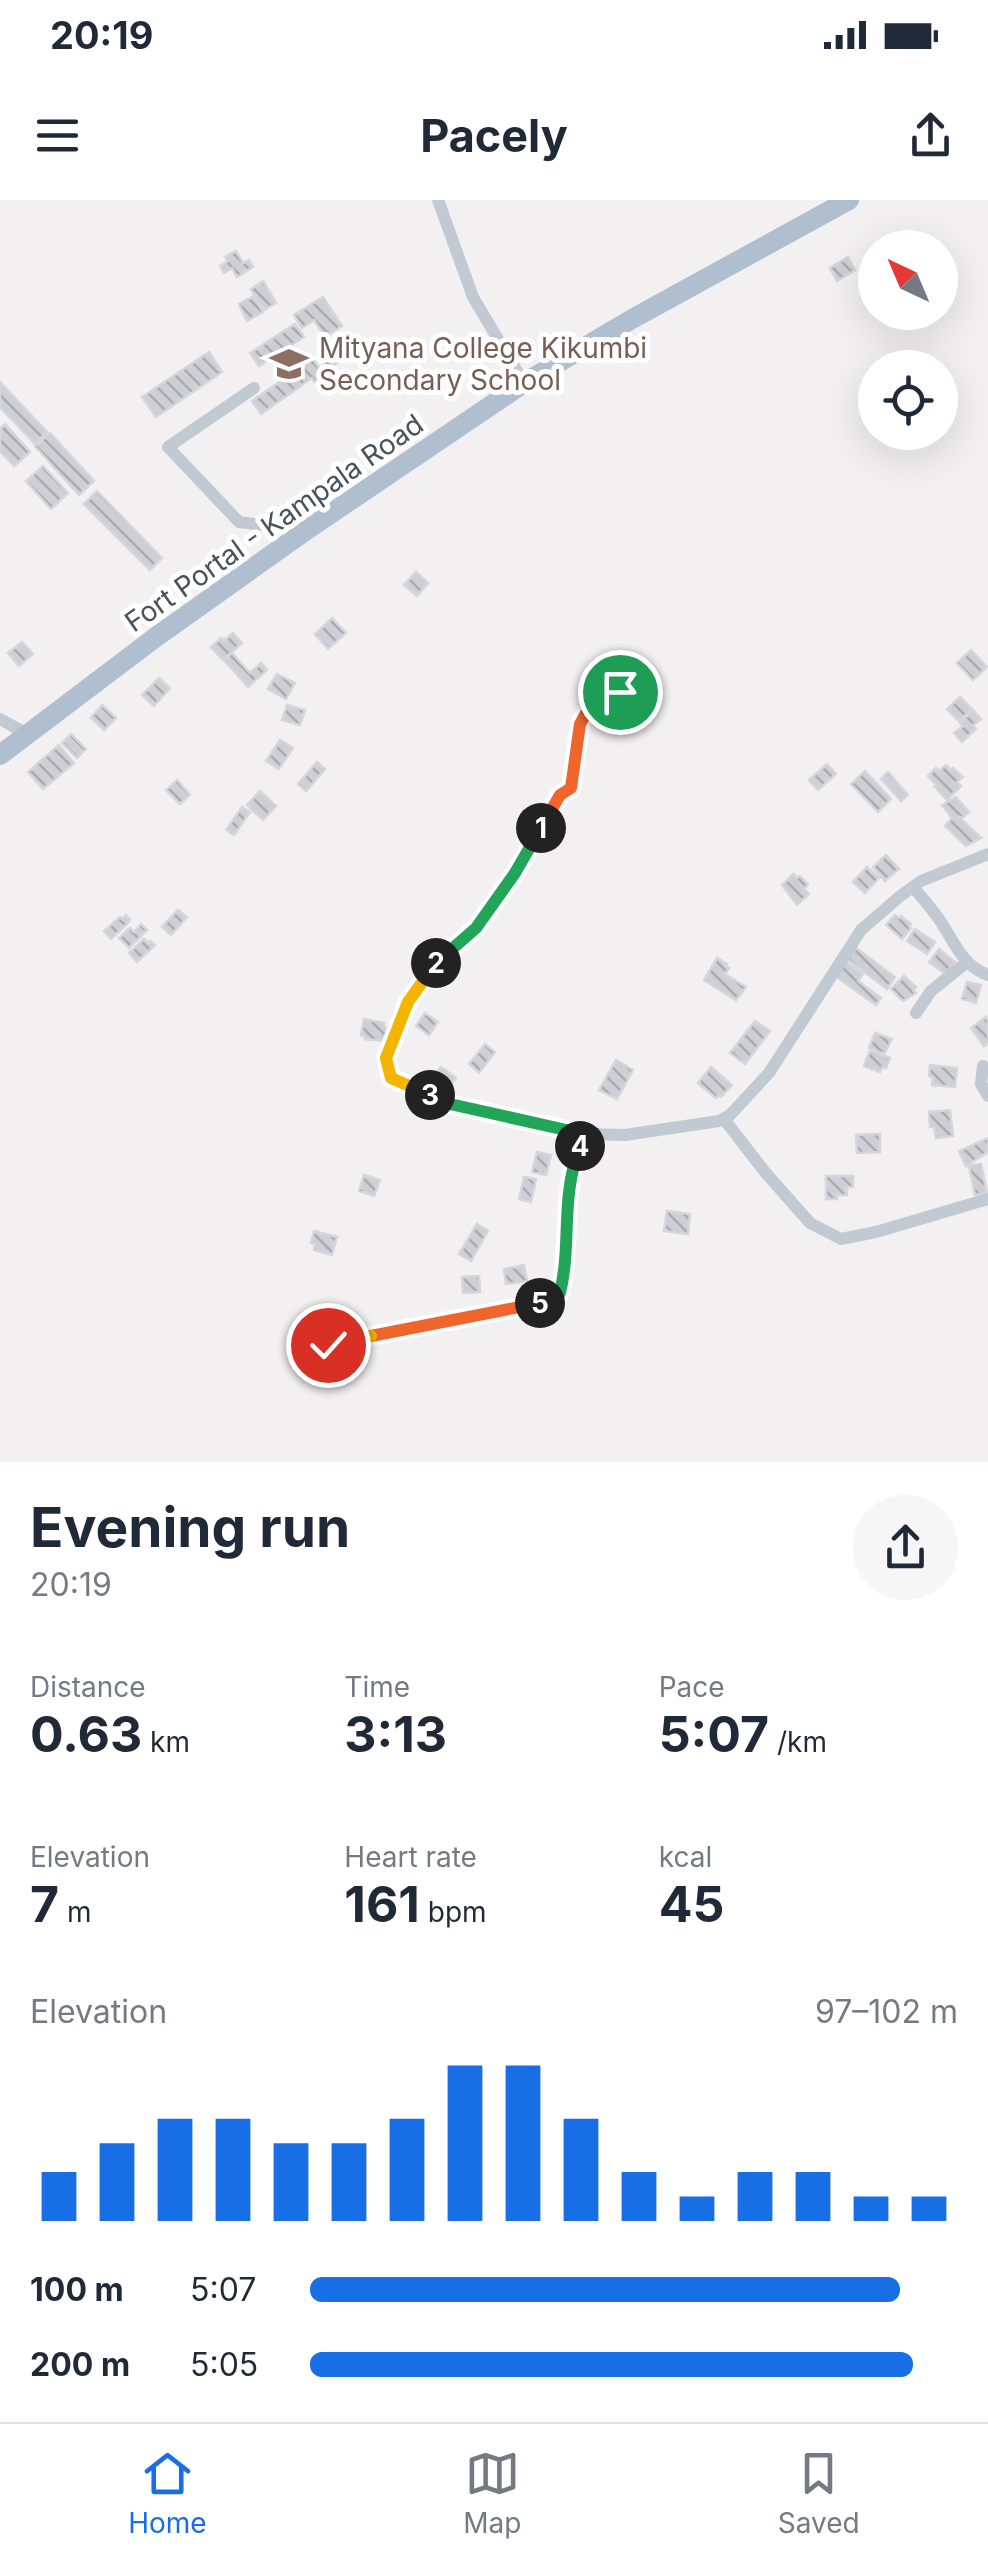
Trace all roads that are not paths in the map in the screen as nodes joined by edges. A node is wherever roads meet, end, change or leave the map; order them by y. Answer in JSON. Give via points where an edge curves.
{"nodes":[{"id":1,"x":438,"y":200,"type":"edge"},
{"id":2,"x":849,"y":200,"type":"edge"},
{"id":3,"x":524,"y":383,"type":"junction"},
{"id":4,"x":254,"y":388,"type":"dead end"},
{"id":5,"x":305,"y":531,"type":"junction"},
{"id":6,"x":620,"y":692,"type":"dead end"},
{"id":7,"x":0,"y":719,"type":"edge"},
{"id":8,"x":28,"y":735,"type":"junction"},
{"id":9,"x":0,"y":755,"type":"edge"},
{"id":10,"x":988,"y":854,"type":"edge"},
{"id":11,"x":913,"y":887,"type":"junction"},
{"id":12,"x":967,"y":962,"type":"junction"},
{"id":13,"x":988,"y":974,"type":"edge"},
{"id":14,"x":916,"y":1013,"type":"dead end"},
{"id":15,"x":983,"y":1066,"type":"dead end"},
{"id":16,"x":988,"y":1096,"type":"edge"},
{"id":17,"x":724,"y":1119,"type":"junction"},
{"id":18,"x":584,"y":1134,"type":"junction"},
{"id":19,"x":988,"y":1199,"type":"edge"},
{"id":20,"x":328,"y":1345,"type":"dead end"}],
"edges":[{"from":1,"to":3,"type":"street","via":[[473,297]]},
{"from":2,"to":3,"type":"main road","name":"Fort Portal - Kampala Road"},
{"from":3,"to":5,"type":"main road","name":"Fort Portal - Kampala Road"},
{"from":4,"to":5,"type":"street","via":[[168,447],[239,522]]},
{"from":5,"to":8,"type":"main road","name":"Fort Portal - Kampala Road"},
{"from":6,"to":18,"type":"street","via":[[593,701],[580,724],[571,788],[560,795],[476,928],[434,965],[408,1002],[386,1058],[391,1078],[450,1104]]},
{"from":7,"to":8,"type":"street"},
{"from":8,"to":9,"type":"main road","name":"Fort Portal - Kampala Road"},
{"from":10,"to":11,"type":"street"},
{"from":11,"to":12,"type":"street"},
{"from":11,"to":17,"type":"street","via":[[862,930],[769,1073]]},
{"from":12,"to":13,"type":"street"},
{"from":12,"to":14,"type":"street"},
{"from":15,"to":16,"type":"street"},
{"from":17,"to":18,"type":"street","via":[[625,1135]]},
{"from":17,"to":19,"type":"street","via":[[810,1223],[840,1238]]},
{"from":18,"to":20,"type":"street","via":[[571,1170],[560,1293],[544,1302]]}]}
